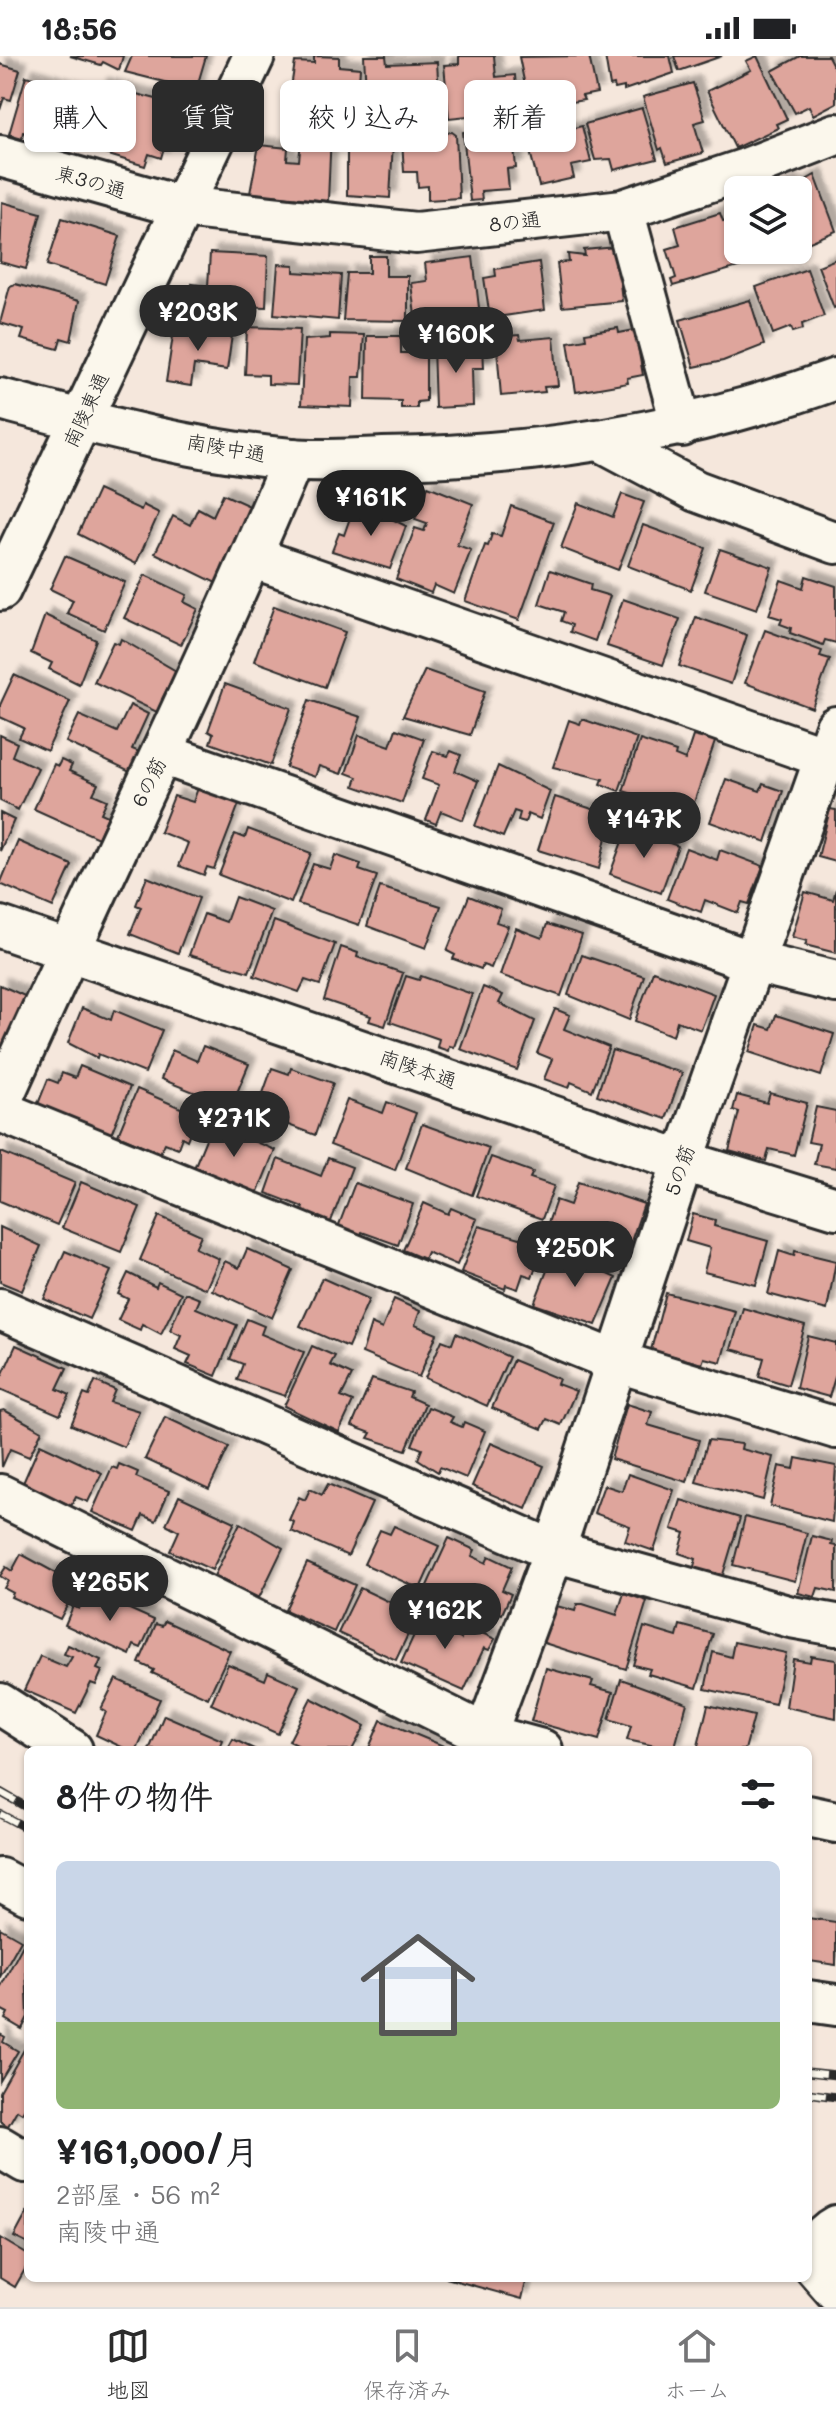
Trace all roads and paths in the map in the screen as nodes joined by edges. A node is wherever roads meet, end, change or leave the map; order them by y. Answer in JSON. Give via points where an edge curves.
{"nodes":[{"id":1,"x":254,"y":56,"type":"edge"},
{"id":2,"x":836,"y":134,"type":"edge"},
{"id":3,"x":0,"y":156,"type":"edge"},
{"id":4,"x":182,"y":207,"type":"junction"},
{"id":5,"x":623,"y":210,"type":"junction"},
{"id":6,"x":836,"y":379,"type":"edge"},
{"id":7,"x":0,"y":399,"type":"edge"},
{"id":8,"x":81,"y":421,"type":"junction"},
{"id":9,"x":682,"y":426,"type":"junction"},
{"id":10,"x":600,"y":440,"type":"junction"},
{"id":11,"x":293,"y":459,"type":"junction"},
{"id":12,"x":836,"y":543,"type":"edge"},
{"id":13,"x":252,"y":557,"type":"junction"},
{"id":14,"x":0,"y":590,"type":"edge"},
{"id":15,"x":832,"y":749,"type":"edge"},
{"id":16,"x":162,"y":754,"type":"junction"},
{"id":17,"x":0,"y":927,"type":"edge"},
{"id":18,"x":69,"y":949,"type":"junction"},
{"id":19,"x":753,"y":962,"type":"junction"},
{"id":20,"x":836,"y":982,"type":"edge"},
{"id":21,"x":0,"y":1103,"type":"edge"},
{"id":22,"x":0,"y":1111,"type":"edge"},
{"id":23,"x":683,"y":1161,"type":"junction"},
{"id":24,"x":836,"y":1208,"type":"edge"},
{"id":25,"x":0,"y":1309,"type":"edge"},
{"id":26,"x":615,"y":1361,"type":"junction"},
{"id":27,"x":836,"y":1428,"type":"edge"},
{"id":28,"x":0,"y":1495,"type":"edge"},
{"id":29,"x":554,"y":1551,"type":"junction"},
{"id":30,"x":836,"y":1625,"type":"edge"},
{"id":31,"x":0,"y":1704,"type":"edge"},
{"id":32,"x":483,"y":1742,"type":"edge"},
{"id":33,"x":66,"y":1746,"type":"edge"},
{"id":34,"x":512,"y":1746,"type":"edge"},
{"id":35,"x":812,"y":1817,"type":"edge"},
{"id":36,"x":836,"y":1822,"type":"edge"},
{"id":37,"x":0,"y":1879,"type":"edge"},
{"id":38,"x":24,"y":1892,"type":"edge"},
{"id":39,"x":812,"y":2002,"type":"edge"},
{"id":40,"x":836,"y":2005,"type":"edge"},
{"id":41,"x":0,"y":2147,"type":"edge"},
{"id":42,"x":24,"y":2161,"type":"edge"},
{"id":43,"x":836,"y":2226,"type":"edge"},
{"id":44,"x":836,"y":2291,"type":"edge"}],
"edges":[{"from":1,"to":4,"type":"street","name":"南陵東通"},
{"from":2,"to":5,"type":"street","name":"8の通"},
{"from":3,"to":4,"type":"street","name":"東3の通"},
{"from":4,"to":5,"type":"street","name":"8の通","via":[[416,233]]},
{"from":4,"to":8,"type":"street","name":"南陵東通"},
{"from":5,"to":9,"type":"street"},
{"from":6,"to":9,"type":"street","name":"南陵中通"},
{"from":7,"to":8,"type":"street","name":"南陵中通"},
{"from":8,"to":11,"type":"street","name":"南陵中通"},
{"from":8,"to":14,"type":"street","name":"南陵東通"},
{"from":9,"to":10,"type":"street","name":"南陵中通"},
{"from":10,"to":11,"type":"street","name":"南陵中通","via":[[464,457]]},
{"from":10,"to":12,"type":"street","via":[[696,491]]},
{"from":11,"to":13,"type":"street","name":"6の筋"},
{"from":13,"to":15,"type":"street"},
{"from":13,"to":16,"type":"street","name":"6の筋"},
{"from":15,"to":19,"type":"street","name":"5の筋"},
{"from":16,"to":18,"type":"street","name":"6の筋"},
{"from":16,"to":19,"type":"street"},
{"from":17,"to":18,"type":"street","name":"南陵本通"},
{"from":18,"to":21,"type":"street","name":"6の筋"},
{"from":18,"to":23,"type":"street","name":"南陵本通"},
{"from":19,"to":20,"type":"street"},
{"from":19,"to":23,"type":"street","name":"5の筋"},
{"from":22,"to":26,"type":"street"},
{"from":23,"to":24,"type":"street","name":"南陵本通"},
{"from":23,"to":26,"type":"street","name":"5の筋"},
{"from":25,"to":29,"type":"street"},
{"from":26,"to":27,"type":"street"},
{"from":26,"to":29,"type":"street","name":"5の筋"},
{"from":28,"to":32,"type":"street"},
{"from":29,"to":30,"type":"street"},
{"from":29,"to":32,"type":"street","name":"5の筋"},
{"from":31,"to":33,"type":"street"},
{"from":32,"to":34,"type":"street"},
{"from":35,"to":36,"type":"street"},
{"from":37,"to":38,"type":"street"},
{"from":39,"to":40,"type":"street"},
{"from":41,"to":42,"type":"street"},
{"from":43,"to":44,"type":"street","via":[[825,2232],[815,2249],[815,2267]]}]}
